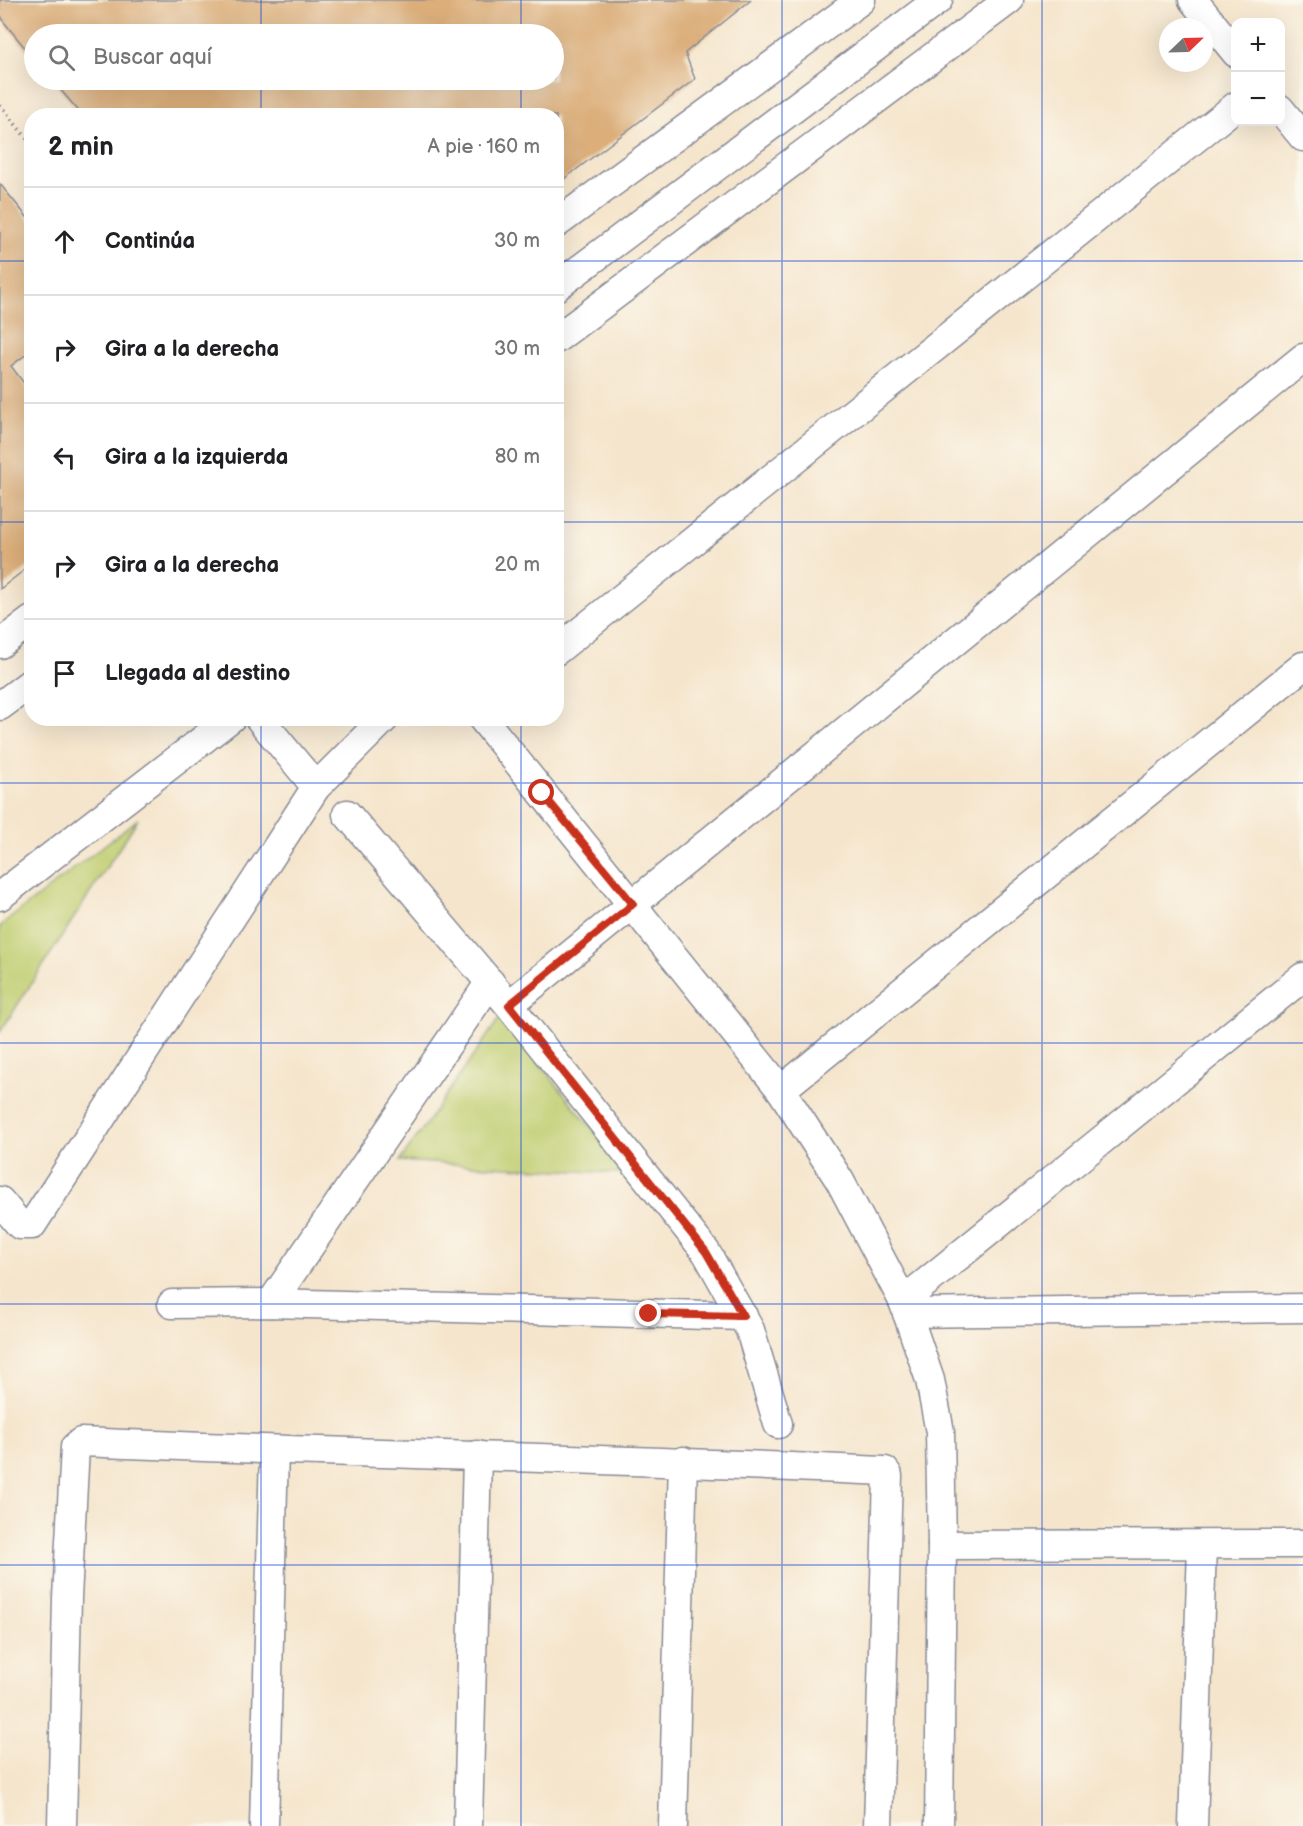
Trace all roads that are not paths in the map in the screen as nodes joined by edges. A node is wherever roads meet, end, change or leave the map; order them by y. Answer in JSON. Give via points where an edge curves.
{"nodes":[{"id":1,"x":861,"y":0,"type":"edge"},
{"id":2,"x":938,"y":0,"type":"edge"},
{"id":3,"x":1009,"y":0,"type":"edge"},
{"id":4,"x":1193,"y":0,"type":"edge"},
{"id":5,"x":1231,"y":47,"type":"edge"},
{"id":6,"x":1231,"y":110,"type":"edge"},
{"id":7,"x":1285,"y":114,"type":"edge"},
{"id":8,"x":1303,"y":137,"type":"edge"},
{"id":9,"x":564,"y":218,"type":"edge"},
{"id":10,"x":564,"y":281,"type":"edge"},
{"id":11,"x":564,"y":333,"type":"edge"},
{"id":12,"x":1303,"y":358,"type":"edge"},
{"id":13,"x":24,"y":626,"type":"edge"},
{"id":14,"x":0,"y":644,"type":"edge"},
{"id":15,"x":564,"y":645,"type":"edge"},
{"id":16,"x":1303,"y":666,"type":"edge"},
{"id":17,"x":24,"y":688,"type":"edge"},
{"id":18,"x":0,"y":706,"type":"edge"},
{"id":19,"x":221,"y":726,"type":"edge"},
{"id":20,"x":266,"y":726,"type":"edge"},
{"id":21,"x":377,"y":726,"type":"edge"},
{"id":22,"x":488,"y":726,"type":"edge"},
{"id":23,"x":316,"y":787,"type":"junction"},
{"id":24,"x":347,"y":814,"type":"dead end"},
{"id":25,"x":0,"y":896,"type":"edge"},
{"id":26,"x":633,"y":904,"type":"junction"},
{"id":27,"x":1303,"y":977,"type":"edge"},
{"id":28,"x":490,"y":982,"type":"junction"},
{"id":29,"x":509,"y":1005,"type":"junction"},
{"id":30,"x":781,"y":1090,"type":"junction"},
{"id":31,"x":0,"y":1201,"type":"edge"},
{"id":32,"x":272,"y":1303,"type":"junction"},
{"id":33,"x":172,"y":1304,"type":"dead end"},
{"id":34,"x":905,"y":1307,"type":"junction"},
{"id":35,"x":1303,"y":1308,"type":"edge"},
{"id":36,"x":743,"y":1316,"type":"junction"},
{"id":37,"x":778,"y":1424,"type":"dead end"},
{"id":38,"x":274,"y":1451,"type":"junction"},
{"id":39,"x":477,"y":1455,"type":"junction"},
{"id":40,"x":683,"y":1461,"type":"junction"},
{"id":41,"x":1303,"y":1544,"type":"edge"},
{"id":42,"x":942,"y":1545,"type":"junction"},
{"id":43,"x":1202,"y":1546,"type":"junction"},
{"id":44,"x":62,"y":1826,"type":"edge"},
{"id":45,"x":264,"y":1826,"type":"edge"},
{"id":46,"x":468,"y":1826,"type":"edge"},
{"id":47,"x":673,"y":1826,"type":"edge"},
{"id":48,"x":878,"y":1826,"type":"edge"},
{"id":49,"x":939,"y":1826,"type":"edge"},
{"id":50,"x":1193,"y":1826,"type":"edge"}],
"edges":[{"from":1,"to":9,"type":"street"},
{"from":2,"to":10,"type":"street"},
{"from":3,"to":11,"type":"street"},
{"from":4,"to":5,"type":"street"},
{"from":6,"to":15,"type":"street"},
{"from":7,"to":8,"type":"street"},
{"from":12,"to":26,"type":"street"},
{"from":13,"to":14,"type":"street"},
{"from":16,"to":30,"type":"street"},
{"from":17,"to":18,"type":"street"},
{"from":19,"to":25,"type":"street"},
{"from":20,"to":23,"type":"street"},
{"from":21,"to":23,"type":"street"},
{"from":22,"to":26,"type":"street"},
{"from":23,"to":31,"type":"street","via":[[32,1225],[20,1225]]},
{"from":24,"to":28,"type":"street"},
{"from":26,"to":29,"type":"street"},
{"from":26,"to":30,"type":"street"},
{"from":27,"to":34,"type":"street"},
{"from":28,"to":29,"type":"street"},
{"from":28,"to":32,"type":"street"},
{"from":29,"to":36,"type":"street","via":[[706,1252]]},
{"from":30,"to":34,"type":"street","via":[[840,1181]]},
{"from":32,"to":33,"type":"street"},
{"from":32,"to":36,"type":"street"},
{"from":34,"to":35,"type":"street"},
{"from":34,"to":42,"type":"street","via":[[930,1380],[940,1432]]},
{"from":36,"to":37,"type":"street","via":[[756,1343]]},
{"from":38,"to":39,"type":"street"},
{"from":38,"to":44,"type":"street","via":[[81,1442],[75,1447]]},
{"from":38,"to":45,"type":"street"},
{"from":39,"to":40,"type":"street"},
{"from":39,"to":46,"type":"street"},
{"from":40,"to":47,"type":"street"},
{"from":40,"to":48,"type":"street","via":[[887,1473]]},
{"from":41,"to":43,"type":"street"},
{"from":42,"to":43,"type":"street"},
{"from":42,"to":49,"type":"street"},
{"from":43,"to":50,"type":"street"}]}
